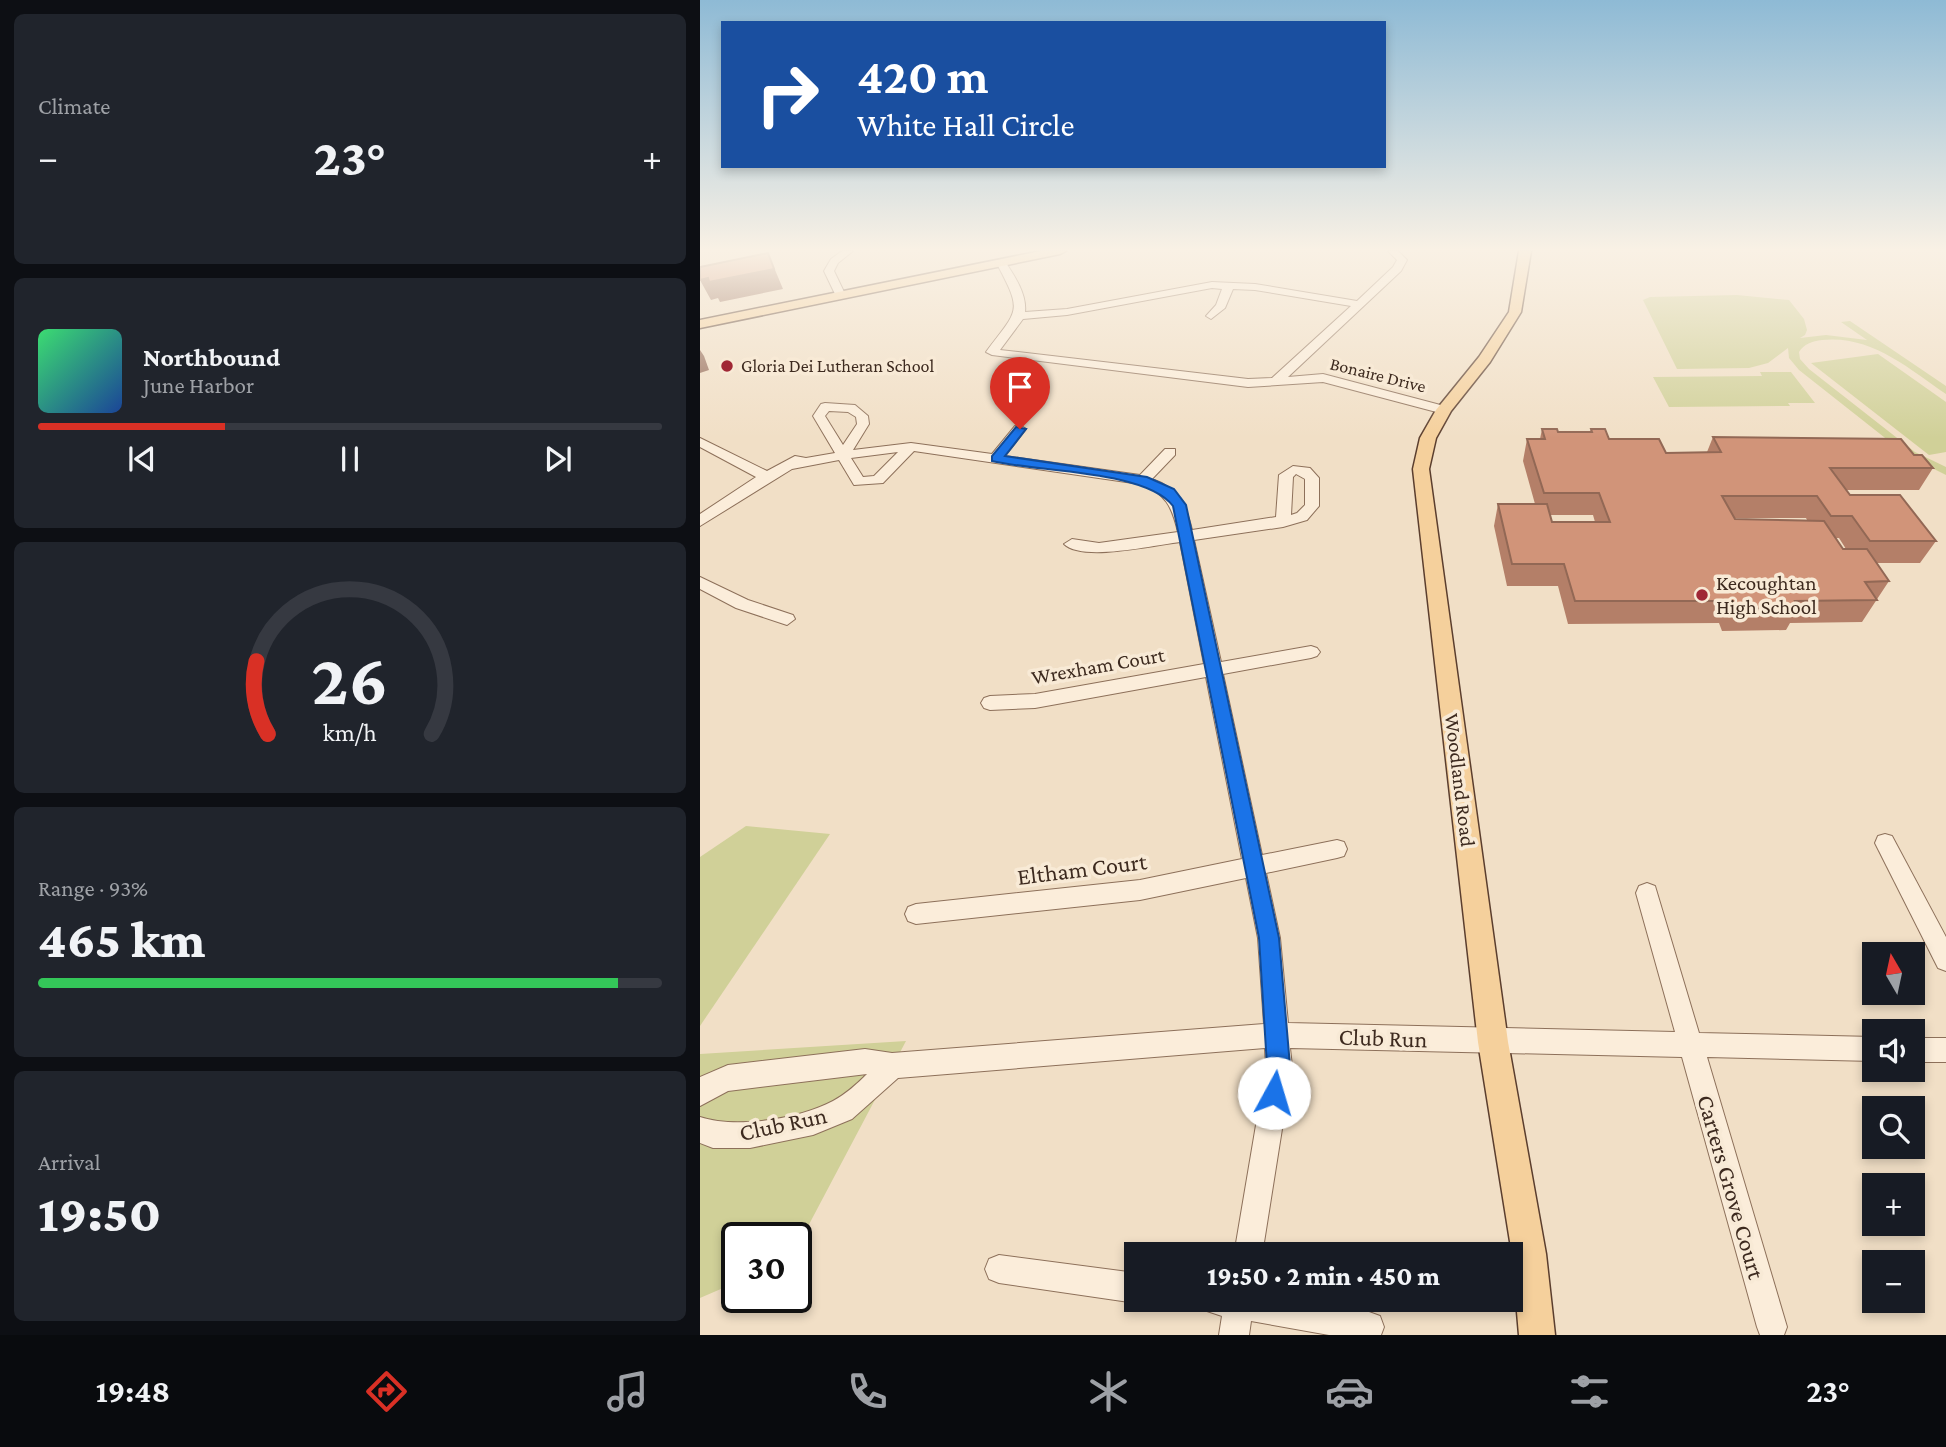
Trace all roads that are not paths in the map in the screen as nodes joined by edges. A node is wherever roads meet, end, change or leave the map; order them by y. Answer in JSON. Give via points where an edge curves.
{"nodes":[{"id":1,"x":750,"y":313,"type":"edge"},
{"id":2,"x":1052,"y":313,"type":"edge"},
{"id":3,"x":1214,"y":313,"type":"edge"},
{"id":4,"x":1348,"y":313,"type":"edge"},
{"id":5,"x":1514,"y":313,"type":"edge"},
{"id":6,"x":1021,"y":316,"type":"joint"},
{"id":7,"x":1211,"y":316,"type":"dead end"},
{"id":8,"x":700,"y":324,"type":"edge"},
{"id":9,"x":1276,"y":381,"type":"junction"},
{"id":10,"x":1444,"y":410,"type":"junction"},
{"id":11,"x":1020,"y":429,"type":"dead end"},
{"id":12,"x":700,"y":442,"type":"edge"},
{"id":13,"x":853,"y":443,"type":"junction"},
{"id":14,"x":911,"y":447,"type":"junction"},
{"id":15,"x":840,"y":450,"type":"junction"},
{"id":16,"x":1170,"y":453,"type":"dead end"},
{"id":17,"x":996,"y":458,"type":"junction"},
{"id":18,"x":762,"y":480,"type":"junction"},
{"id":19,"x":1143,"y":480,"type":"junction"},
{"id":20,"x":700,"y":521,"type":"edge"},
{"id":21,"x":1283,"y":522,"type":"dead end"},
{"id":22,"x":1186,"y":536,"type":"junction"},
{"id":23,"x":1072,"y":544,"type":"dead end"},
{"id":24,"x":700,"y":582,"type":"edge"},
{"id":25,"x":787,"y":618,"type":"dead end"},
{"id":26,"x":1311,"y":652,"type":"dead end"},
{"id":27,"x":1214,"y":668,"type":"junction"},
{"id":28,"x":990,"y":703,"type":"dead end"},
{"id":29,"x":1885,"y":844,"type":"dead end"},
{"id":30,"x":1337,"y":849,"type":"dead end"},
{"id":31,"x":1254,"y":866,"type":"junction"},
{"id":32,"x":1647,"y":893,"type":"dead end"},
{"id":33,"x":916,"y":914,"type":"dead end"},
{"id":34,"x":1946,"y":960,"type":"edge"},
{"id":35,"x":1276,"y":1035,"type":"junction"},
{"id":36,"x":1493,"y":1042,"type":"junction"},
{"id":37,"x":1690,"y":1047,"type":"junction"},
{"id":38,"x":1862,"y":1049,"type":"edge"},
{"id":39,"x":1925,"y":1050,"type":"edge"},
{"id":40,"x":1946,"y":1050,"type":"edge"},
{"id":41,"x":892,"y":1066,"type":"junction"},
{"id":42,"x":700,"y":1093,"type":"edge"},
{"id":43,"x":700,"y":1130,"type":"edge"},
{"id":44,"x":1250,"y":1242,"type":"edge"},
{"id":45,"x":999,"y":1269,"type":"dead end"},
{"id":46,"x":1124,"y":1286,"type":"edge"},
{"id":47,"x":1232,"y":1312,"type":"edge"},
{"id":48,"x":1286,"y":1312,"type":"edge"},
{"id":49,"x":1369,"y":1327,"type":"dead end"},
{"id":50,"x":1772,"y":1327,"type":"dead end"},
{"id":51,"x":1234,"y":1335,"type":"edge"},
{"id":52,"x":1537,"y":1335,"type":"edge"}],
"edges":[{"from":1,"to":8,"type":"main road"},
{"from":2,"to":6,"type":"street"},
{"from":3,"to":7,"type":"street"},
{"from":4,"to":9,"type":"street"},
{"from":5,"to":10,"type":"main road","name":"Woodland Road"},
{"from":6,"to":9,"type":"street","name":"Bonaire Drive","via":[[992,352],[1248,383]]},
{"from":9,"to":10,"type":"street","name":"Bonaire Drive","via":[[1323,378]]},
{"from":10,"to":36,"type":"main road","name":"Woodland Road","via":[[1428,438],[1420,469]]},
{"from":11,"to":17,"type":"street"},
{"from":12,"to":18,"type":"street","via":[[742,466],[740,471]]},
{"from":13,"to":14,"type":"street","via":[[901,442]]},
{"from":13,"to":15,"type":"street"},
{"from":13,"to":15,"type":"street","via":[[863,424],[861,414],[851,408],[822,409],[819,416]]},
{"from":14,"to":15,"type":"street"},
{"from":14,"to":15,"type":"street","via":[[882,477],[868,483],[857,481]]},
{"from":14,"to":17,"type":"street"},
{"from":15,"to":18,"type":"street","via":[[790,465]]},
{"from":16,"to":19,"type":"street"},
{"from":17,"to":19,"type":"street"},
{"from":18,"to":20,"type":"street"},
{"from":19,"to":22,"type":"street","via":[[1175,497]]},
{"from":21,"to":22,"type":"street"},
{"from":22,"to":23,"type":"street","via":[[1100,548]]},
{"from":22,"to":27,"type":"street"},
{"from":24,"to":25,"type":"street","via":[[764,613]]},
{"from":26,"to":27,"type":"street","name":"Wrexham Court"},
{"from":27,"to":28,"type":"street","name":"Wrexham Court","via":[[1035,701]]},
{"from":27,"to":31,"type":"street"},
{"from":29,"to":34,"type":"street"},
{"from":30,"to":31,"type":"street","name":"Eltham Court"},
{"from":31,"to":33,"type":"street","name":"Eltham Court","via":[[1140,890]]},
{"from":31,"to":35,"type":"street","via":[[1269,938]]},
{"from":32,"to":37,"type":"street","name":"Carters Grove Court"},
{"from":35,"to":36,"type":"street","name":"Club Run"},
{"from":35,"to":41,"type":"street","name":"Club Run"},
{"from":35,"to":44,"type":"street","via":[[1279,1066]]},
{"from":36,"to":37,"type":"street","name":"Club Run"},
{"from":36,"to":52,"type":"main road","name":"Woodland Road","via":[[1529,1254]]},
{"from":37,"to":38,"type":"street","name":"Club Run"},
{"from":37,"to":50,"type":"street","name":"Carters Grove Court"},
{"from":39,"to":40,"type":"street"},
{"from":41,"to":42,"type":"street","name":"Club Run","via":[[864,1061],[727,1078]]},
{"from":41,"to":43,"type":"street","name":"Club Run","via":[[857,1099],[825,1118],[739,1136],[711,1136]]},
{"from":45,"to":46,"type":"street"},
{"from":47,"to":51,"type":"street"},
{"from":48,"to":49,"type":"street"}]}
